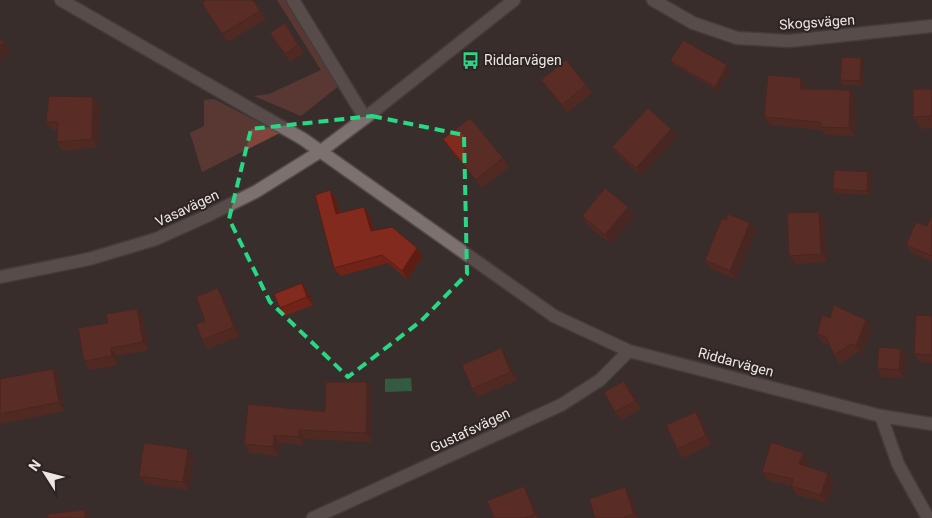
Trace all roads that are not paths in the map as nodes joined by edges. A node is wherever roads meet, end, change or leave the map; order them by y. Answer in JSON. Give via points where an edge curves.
{"nodes":[{"id":1,"x":61,"y":0,"type":"edge"},
{"id":2,"x":293,"y":0,"type":"edge"},
{"id":3,"x":514,"y":0,"type":"edge"},
{"id":4,"x":653,"y":0,"type":"edge"},
{"id":5,"x":932,"y":26,"type":"edge"},
{"id":6,"x":365,"y":118,"type":"junction"},
{"id":7,"x":321,"y":151,"type":"junction"},
{"id":8,"x":0,"y":277,"type":"edge"},
{"id":9,"x":629,"y":351,"type":"junction"},
{"id":10,"x":881,"y":416,"type":"junction"},
{"id":11,"x":932,"y":424,"type":"edge"},
{"id":12,"x":313,"y":518,"type":"edge"},
{"id":13,"x":928,"y":518,"type":"edge"}],
"edges":[{"from":1,"to":7,"type":"street","name":"Riddarvägen"},
{"from":2,"to":6,"type":"street"},
{"from":3,"to":6,"type":"street","name":"Vasavägen"},
{"from":4,"to":5,"type":"street","name":"Skogsvägen","via":[[693,23],[737,38],[789,41]]},
{"from":6,"to":7,"type":"street","name":"Vasavägen"},
{"from":7,"to":8,"type":"street","name":"Vasavägen","via":[[258,191],[156,239],[89,259]]},
{"from":7,"to":9,"type":"street","name":"Riddarvägen","via":[[554,316]]},
{"from":9,"to":10,"type":"street","name":"Riddarvägen"},
{"from":9,"to":12,"type":"street","name":"Gustafsvägen","via":[[600,380],[560,405]]},
{"from":10,"to":11,"type":"street","name":"Riddarvägen"},
{"from":10,"to":13,"type":"street","via":[[898,464]]}]}
